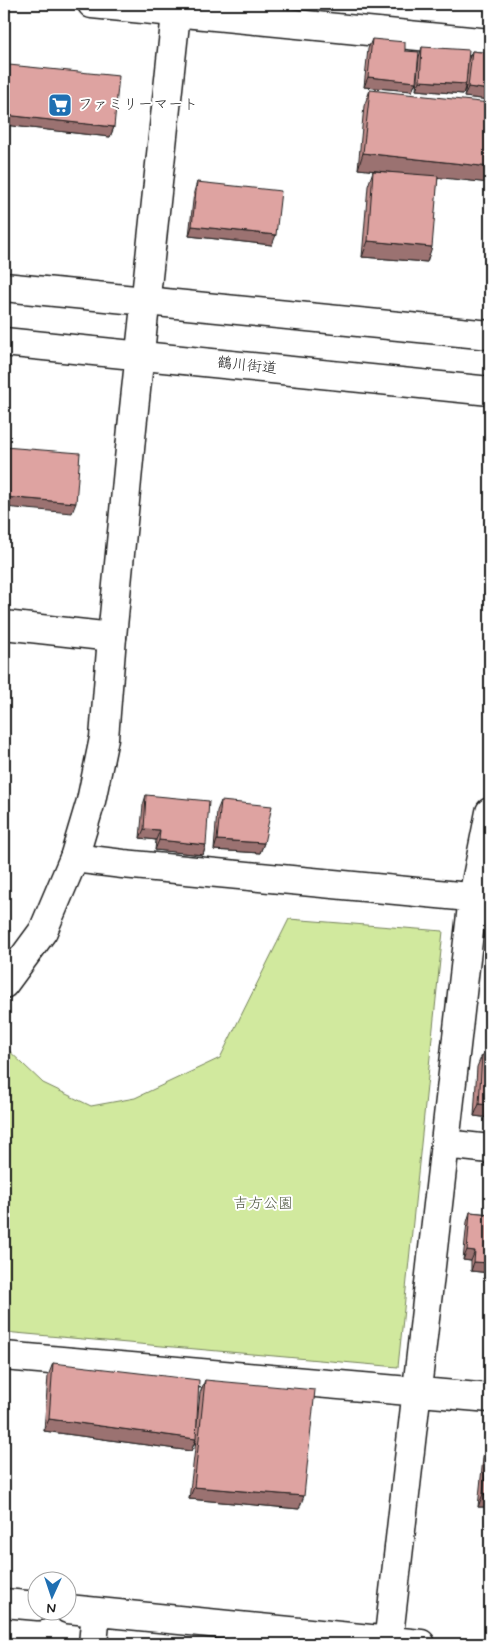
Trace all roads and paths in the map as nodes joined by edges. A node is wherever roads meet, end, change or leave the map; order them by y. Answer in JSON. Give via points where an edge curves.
{"nodes":[{"id":1,"x":92,"y":4,"type":"edge"},
{"id":2,"x":176,"y":8,"type":"edge"},
{"id":3,"x":490,"y":43,"type":"edge"},
{"id":4,"x":4,"y":287,"type":"edge"},
{"id":5,"x":146,"y":300,"type":"junction"},
{"id":6,"x":490,"y":334,"type":"edge"},
{"id":7,"x":4,"y":342,"type":"edge"},
{"id":8,"x":140,"y":356,"type":"junction"},
{"id":9,"x":490,"y":390,"type":"edge"},
{"id":10,"x":4,"y":625,"type":"edge"},
{"id":11,"x":112,"y":637,"type":"junction"},
{"id":12,"x":490,"y":812,"type":"edge"},
{"id":13,"x":74,"y":858,"type":"junction"},
{"id":14,"x":482,"y":898,"type":"edge"},
{"id":15,"x":4,"y":984,"type":"edge"},
{"id":16,"x":445,"y":1144,"type":"junction"},
{"id":17,"x":490,"y":1149,"type":"edge"},
{"id":18,"x":7,"y":1363,"type":"edge"},
{"id":19,"x":416,"y":1391,"type":"junction"},
{"id":20,"x":490,"y":1398,"type":"edge"},
{"id":21,"x":4,"y":1603,"type":"edge"},
{"id":22,"x":28,"y":1605,"type":"edge"},
{"id":23,"x":78,"y":1610,"type":"edge"},
{"id":24,"x":96,"y":1612,"type":"junction"},
{"id":25,"x":388,"y":1643,"type":"edge"},
{"id":26,"x":92,"y":1644,"type":"edge"},
{"id":27,"x":421,"y":1644,"type":"edge"}],
"edges":[{"from":1,"to":2,"type":"street"},
{"from":2,"to":3,"type":"street"},
{"from":2,"to":5,"type":"street"},
{"from":4,"to":5,"type":"street"},
{"from":5,"to":6,"type":"street"},
{"from":5,"to":8,"type":"street"},
{"from":7,"to":8,"type":"street","name":"鶴川街道"},
{"from":8,"to":9,"type":"street","name":"鶴川街道"},
{"from":8,"to":11,"type":"street"},
{"from":10,"to":11,"type":"street"},
{"from":11,"to":13,"type":"street","via":[[104,738],[91,801]]},
{"from":12,"to":14,"type":"street"},
{"from":13,"to":14,"type":"street"},
{"from":13,"to":15,"type":"street","via":[[43,931]]},
{"from":14,"to":16,"type":"street"},
{"from":16,"to":17,"type":"street"},
{"from":16,"to":19,"type":"street"},
{"from":18,"to":19,"type":"street"},
{"from":19,"to":20,"type":"street"},
{"from":19,"to":25,"type":"street"},
{"from":21,"to":22,"type":"street"},
{"from":23,"to":24,"type":"street"},
{"from":24,"to":25,"type":"street"},
{"from":24,"to":26,"type":"street"},
{"from":25,"to":27,"type":"street"}]}
